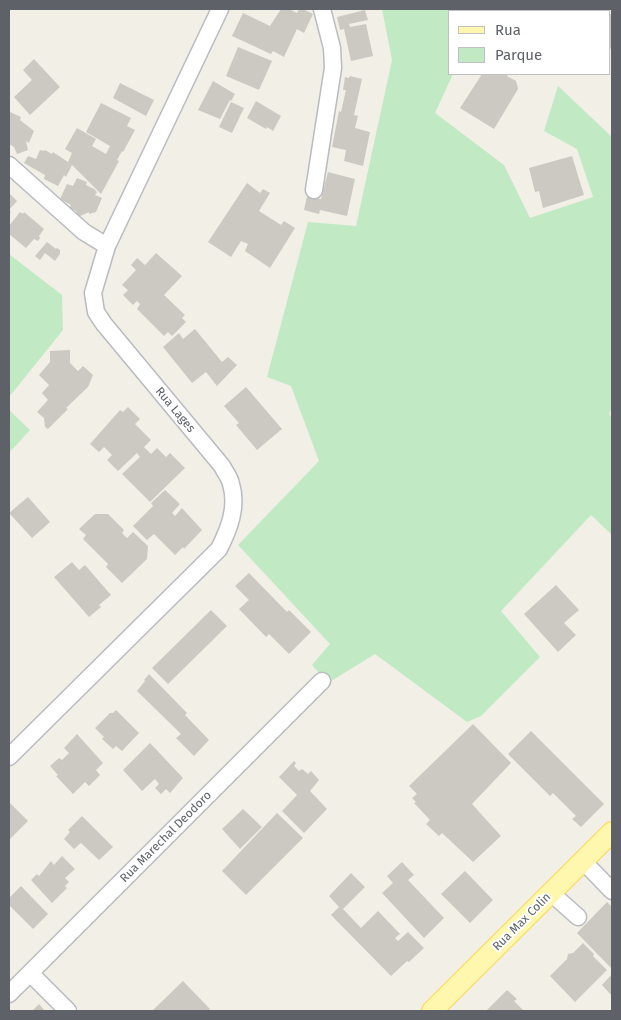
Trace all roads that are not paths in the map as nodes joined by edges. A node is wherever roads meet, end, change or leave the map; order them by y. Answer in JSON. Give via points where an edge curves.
{"nodes":[{"id":1,"x":220,"y":9,"type":"edge"},
{"id":2,"x":322,"y":9,"type":"edge"},
{"id":3,"x":9,"y":165,"type":"edge"},
{"id":4,"x":314,"y":190,"type":"dead end"},
{"id":5,"x":107,"y":246,"type":"junction"},
{"id":6,"x":322,"y":681,"type":"dead end"},
{"id":7,"x":9,"y":757,"type":"edge"},
{"id":8,"x":612,"y":832,"type":"edge"},
{"id":9,"x":583,"y":861,"type":"junction"},
{"id":10,"x":612,"y":891,"type":"edge"},
{"id":11,"x":551,"y":893,"type":"junction"},
{"id":12,"x":578,"y":918,"type":"dead end"},
{"id":13,"x":30,"y":973,"type":"junction"},
{"id":14,"x":9,"y":994,"type":"edge"},
{"id":15,"x":68,"y":1011,"type":"edge"},
{"id":16,"x":432,"y":1011,"type":"edge"}],
"edges":[{"from":1,"to":5,"type":"street","name":"Rua Lages"},
{"from":2,"to":4,"type":"street","via":[[332,48],[333,68]]},
{"from":3,"to":5,"type":"street","via":[[84,232]]},
{"from":5,"to":7,"type":"street","name":"Rua Lages","via":[[93,293],[96,312],[222,466],[231,484],[234,506],[229,528],[219,549]]},
{"from":6,"to":13,"type":"street","name":"Rua Marechal Deodoro"},
{"from":8,"to":9,"type":"main road","name":"Rua Max Colin"},
{"from":9,"to":10,"type":"street"},
{"from":9,"to":11,"type":"main road","name":"Rua Max Colin"},
{"from":11,"to":12,"type":"street"},
{"from":11,"to":16,"type":"main road","name":"Rua Max Colin"},
{"from":13,"to":14,"type":"street","name":"Rua Marechal Deodoro"},
{"from":13,"to":15,"type":"street"}]}
